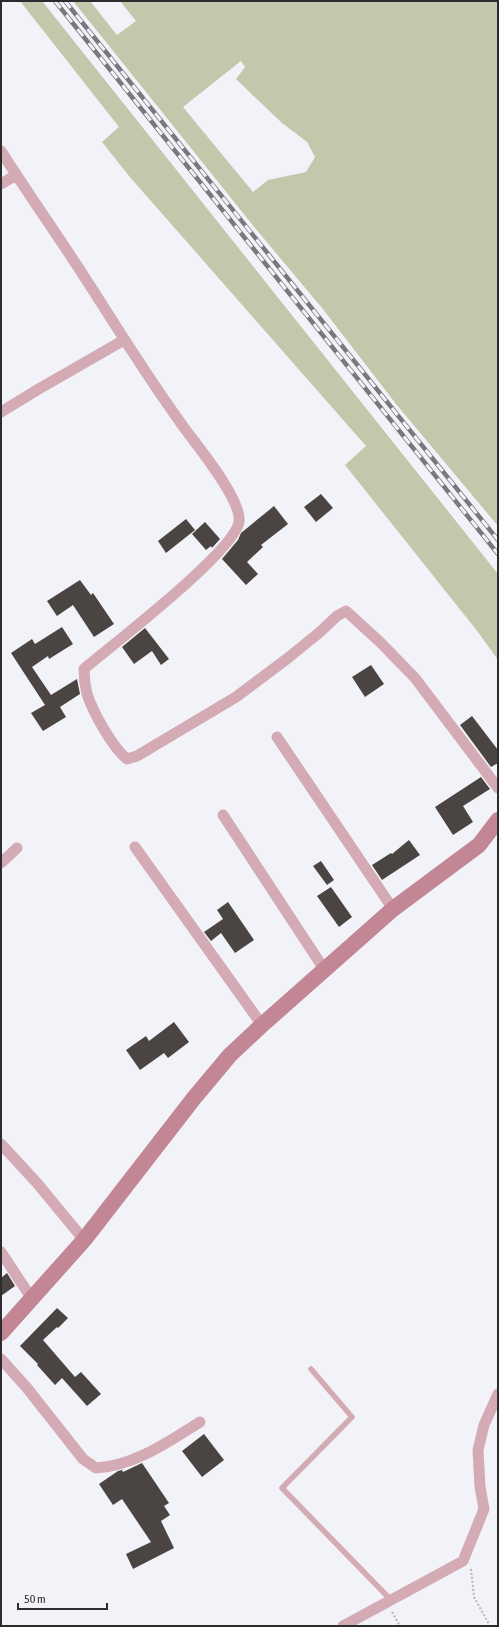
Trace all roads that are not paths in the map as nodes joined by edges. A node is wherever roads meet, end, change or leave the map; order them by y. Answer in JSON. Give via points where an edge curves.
{"nodes":[{"id":1,"x":1,"y":151,"type":"edge"},
{"id":2,"x":16,"y":175,"type":"junction"},
{"id":3,"x":1,"y":184,"type":"edge"},
{"id":4,"x":124,"y":340,"type":"junction"},
{"id":5,"x":1,"y":412,"type":"edge"},
{"id":6,"x":277,"y":737,"type":"dead end"},
{"id":7,"x":498,"y":788,"type":"edge"},
{"id":8,"x":223,"y":814,"type":"dead end"},
{"id":9,"x":498,"y":820,"type":"edge"},
{"id":10,"x":135,"y":847,"type":"dead end"},
{"id":11,"x":17,"y":848,"type":"dead end"},
{"id":12,"x":1,"y":863,"type":"edge"},
{"id":13,"x":393,"y":909,"type":"junction"},
{"id":14,"x":324,"y":969,"type":"junction"},
{"id":15,"x":262,"y":1025,"type":"junction"},
{"id":16,"x":1,"y":1144,"type":"edge"},
{"id":17,"x":84,"y":1240,"type":"junction"},
{"id":18,"x":1,"y":1252,"type":"edge"},
{"id":19,"x":32,"y":1299,"type":"junction"},
{"id":20,"x":1,"y":1333,"type":"edge"},
{"id":21,"x":1,"y":1359,"type":"edge"},
{"id":22,"x":311,"y":1369,"type":"dead end"},
{"id":23,"x":498,"y":1394,"type":"edge"},
{"id":24,"x":200,"y":1422,"type":"dead end"},
{"id":25,"x":389,"y":1601,"type":"junction"},
{"id":26,"x":343,"y":1626,"type":"edge"}],
"edges":[{"from":1,"to":2,"type":"street"},
{"from":2,"to":3,"type":"street"},
{"from":2,"to":4,"type":"street","via":[[59,237]]},
{"from":4,"to":5,"type":"street"},
{"from":4,"to":7,"type":"street","via":[[162,399],[222,480],[239,513],[239,523],[227,543],[210,561],[84,669],[87,692],[94,711],[120,754],[127,759],[137,756],[236,697],[346,611],[414,678]]},
{"from":6,"to":13,"type":"street"},
{"from":8,"to":14,"type":"street"},
{"from":9,"to":13,"type":"street","via":[[479,845]]},
{"from":10,"to":15,"type":"street"},
{"from":11,"to":12,"type":"street"},
{"from":13,"to":14,"type":"street"},
{"from":14,"to":15,"type":"street"},
{"from":15,"to":17,"type":"street","via":[[230,1055],[194,1098]]},
{"from":16,"to":17,"type":"street","via":[[38,1182]]},
{"from":17,"to":19,"type":"street"},
{"from":18,"to":19,"type":"street"},
{"from":19,"to":20,"type":"street"},
{"from":21,"to":24,"type":"street","via":[[83,1459],[96,1468],[110,1467],[144,1455]]},
{"from":22,"to":25,"type":"lane","via":[[352,1417],[282,1488]]},
{"from":23,"to":25,"type":"street","via":[[484,1425],[478,1450],[484,1509],[463,1561]]},
{"from":25,"to":26,"type":"street"}]}
